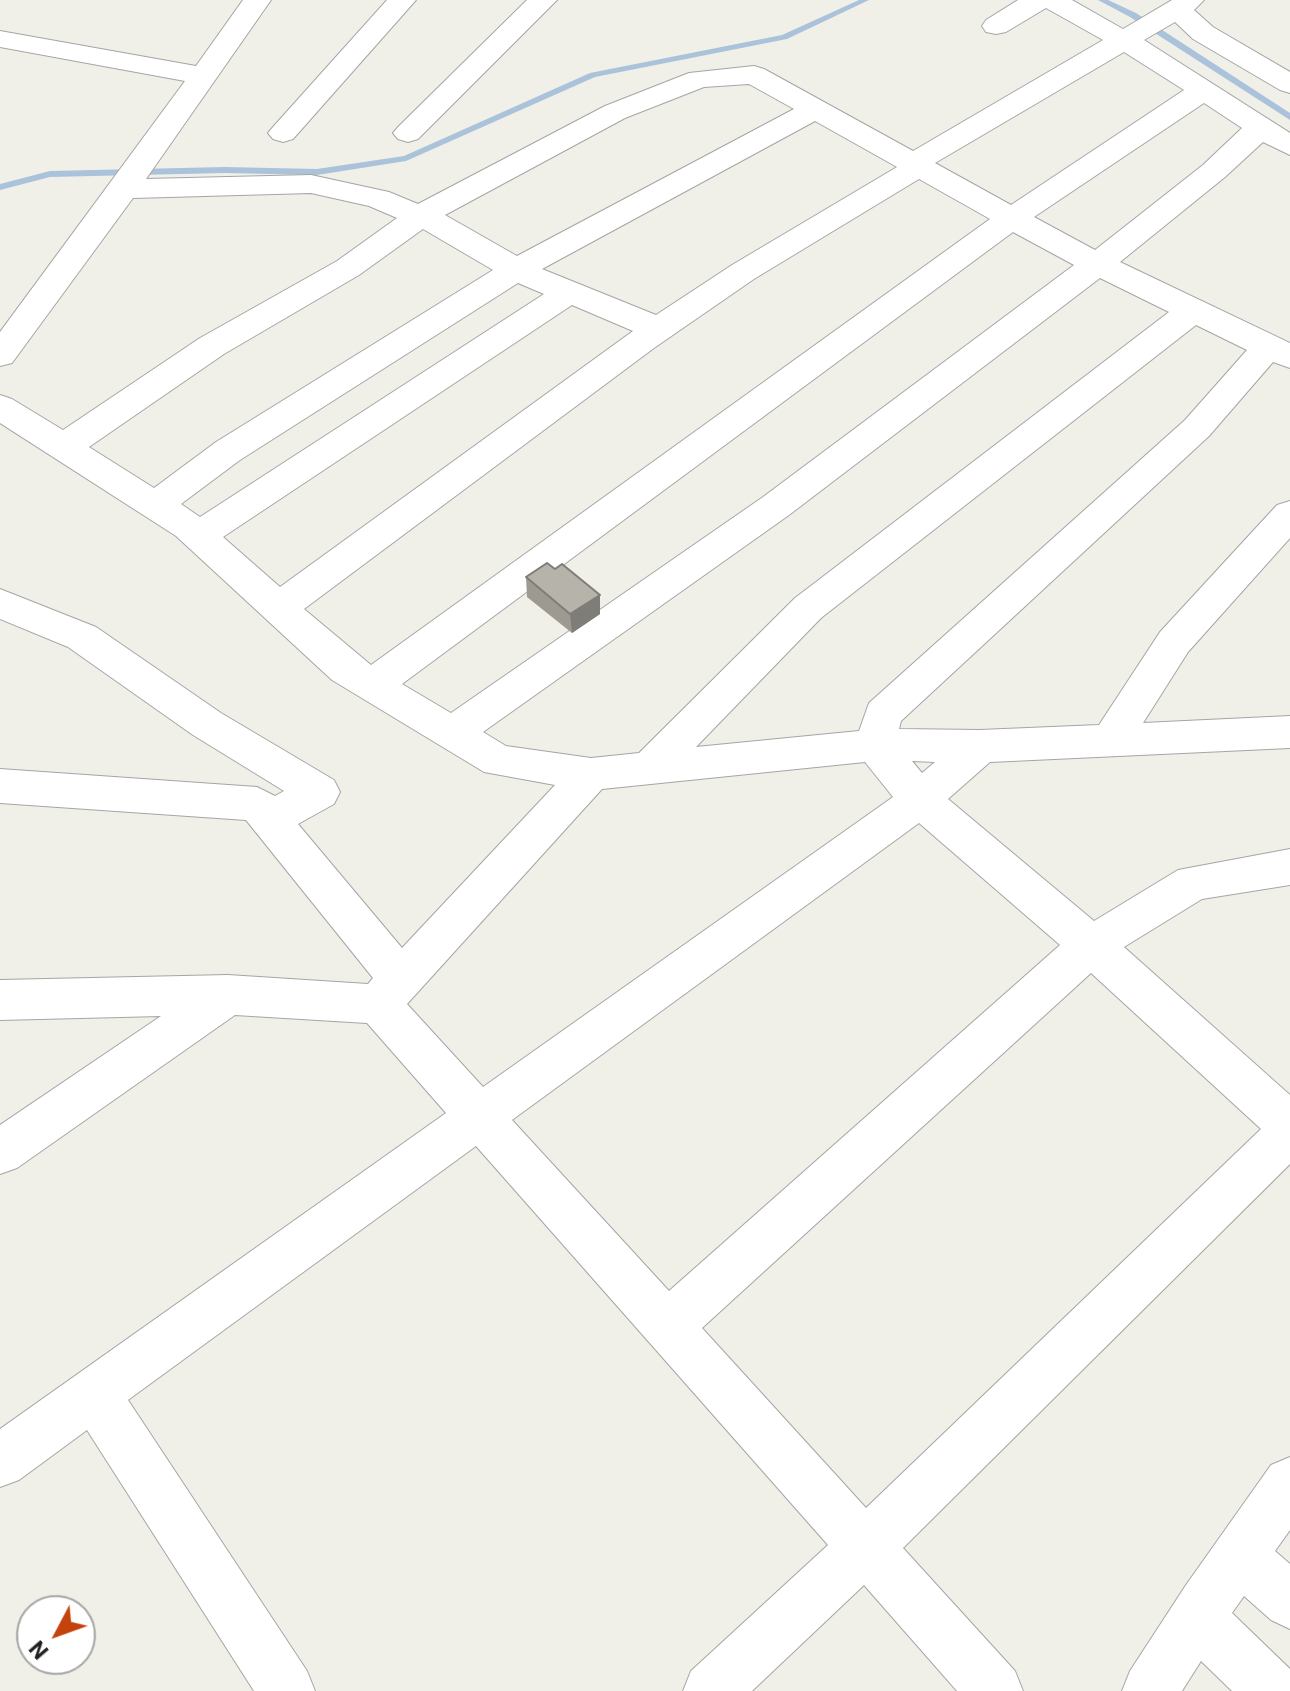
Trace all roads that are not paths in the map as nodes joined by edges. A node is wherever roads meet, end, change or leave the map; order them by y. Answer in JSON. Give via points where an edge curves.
{"nodes":[{"id":1,"x":257,"y":0,"type":"edge"},
{"id":2,"x":402,"y":0,"type":"edge"},
{"id":3,"x":543,"y":0,"type":"edge"},
{"id":4,"x":1041,"y":0,"type":"edge"},
{"id":5,"x":1052,"y":0,"type":"edge"},
{"id":6,"x":1183,"y":5,"type":"edge"},
{"id":7,"x":996,"y":26,"type":"dead end"},
{"id":8,"x":0,"y":39,"type":"edge"},
{"id":9,"x":1122,"y":39,"type":"junction"},
{"id":10,"x":1285,"y":72,"type":"edge"},
{"id":11,"x":202,"y":76,"type":"junction"},
{"id":12,"x":1204,"y":90,"type":"junction"},
{"id":13,"x":816,"y":109,"type":"junction"},
{"id":14,"x":1261,"y":127,"type":"junction"},
{"id":15,"x":283,"y":133,"type":"dead end"},
{"id":16,"x":408,"y":133,"type":"dead end"},
{"id":17,"x":1290,"y":146,"type":"edge"},
{"id":18,"x":916,"y":165,"type":"junction"},
{"id":19,"x":132,"y":177,"type":"junction"},
{"id":20,"x":420,"y":216,"type":"junction"},
{"id":21,"x":1012,"y":218,"type":"junction"},
{"id":22,"x":1097,"y":264,"type":"junction"},
{"id":23,"x":516,"y":270,"type":"junction"},
{"id":24,"x":568,"y":293,"type":"junction"},
{"id":25,"x":1193,"y":310,"type":"junction"},
{"id":26,"x":659,"y":329,"type":"junction"},
{"id":27,"x":1279,"y":352,"type":"edge"},
{"id":28,"x":0,"y":355,"type":"edge"},
{"id":29,"x":0,"y":407,"type":"edge"},
{"id":30,"x":63,"y":447,"type":"junction"},
{"id":31,"x":155,"y":505,"type":"junction"},
{"id":32,"x":1290,"y":514,"type":"edge"},
{"id":33,"x":199,"y":535,"type":"junction"},
{"id":34,"x":0,"y":603,"type":"edge"},
{"id":35,"x":279,"y":607,"type":"junction"},
{"id":36,"x":372,"y":685,"type":"junction"},
{"id":37,"x":1290,"y":732,"type":"edge"},
{"id":38,"x":452,"y":733,"type":"junction"},
{"id":39,"x":1111,"y":740,"type":"junction"},
{"id":40,"x":875,"y":745,"type":"junction"},
{"id":41,"x":980,"y":746,"type":"junction"},
{"id":42,"x":649,"y":769,"type":"junction"},
{"id":43,"x":591,"y":774,"type":"junction"},
{"id":44,"x":0,"y":786,"type":"edge"},
{"id":45,"x":920,"y":800,"type":"junction"},
{"id":46,"x":270,"y":819,"type":"junction"},
{"id":47,"x":1290,"y":867,"type":"edge"},
{"id":48,"x":1091,"y":945,"type":"junction"},
{"id":49,"x":390,"y":992,"type":"junction"},
{"id":50,"x":228,"y":995,"type":"junction"},
{"id":51,"x":0,"y":1000,"type":"edge"},
{"id":52,"x":478,"y":1119,"type":"junction"},
{"id":53,"x":1290,"y":1125,"type":"edge"},
{"id":54,"x":1290,"y":1132,"type":"edge"},
{"id":55,"x":0,"y":1152,"type":"edge"},
{"id":56,"x":666,"y":1327,"type":"junction"},
{"id":57,"x":94,"y":1395,"type":"junction"},
{"id":58,"x":0,"y":1461,"type":"edge"},
{"id":59,"x":1290,"y":1484,"type":"edge"},
{"id":60,"x":865,"y":1547,"type":"junction"},
{"id":61,"x":1240,"y":1555,"type":"junction"},
{"id":62,"x":1290,"y":1601,"type":"edge"},
{"id":63,"x":1197,"y":1618,"type":"junction"},
{"id":64,"x":287,"y":1691,"type":"edge"},
{"id":65,"x":711,"y":1691,"type":"edge"},
{"id":66,"x":995,"y":1691,"type":"edge"},
{"id":67,"x":1150,"y":1691,"type":"edge"},
{"id":68,"x":1272,"y":1691,"type":"edge"}],
"edges":[{"from":1,"to":11,"type":"street"},
{"from":2,"to":15,"type":"street"},
{"from":3,"to":16,"type":"street"},
{"from":4,"to":7,"type":"street"},
{"from":5,"to":9,"type":"street"},
{"from":6,"to":9,"type":"street"},
{"from":6,"to":10,"type":"street","via":[[1203,33]]},
{"from":8,"to":11,"type":"street"},
{"from":9,"to":12,"type":"street"},
{"from":9,"to":18,"type":"street"},
{"from":11,"to":19,"type":"street"},
{"from":12,"to":14,"type":"street"},
{"from":12,"to":21,"type":"street"},
{"from":13,"to":18,"type":"street"},
{"from":13,"to":20,"type":"street","via":[[754,75],[699,79],[615,112]]},
{"from":13,"to":23,"type":"street"},
{"from":14,"to":17,"type":"street"},
{"from":14,"to":22,"type":"street"},
{"from":18,"to":21,"type":"street"},
{"from":18,"to":26,"type":"street"},
{"from":19,"to":20,"type":"street","via":[[311,184],[378,199]]},
{"from":19,"to":28,"type":"street"},
{"from":20,"to":23,"type":"street"},
{"from":20,"to":30,"type":"street","via":[[348,268],[212,346]]},
{"from":21,"to":22,"type":"street"},
{"from":21,"to":36,"type":"street"},
{"from":22,"to":25,"type":"street"},
{"from":22,"to":38,"type":"street","via":[[776,506]]},
{"from":23,"to":24,"type":"street"},
{"from":23,"to":31,"type":"street","via":[[228,451]]},
{"from":24,"to":26,"type":"street"},
{"from":24,"to":33,"type":"street"},
{"from":25,"to":27,"type":"street"},
{"from":25,"to":42,"type":"street","via":[[808,608]]},
{"from":26,"to":35,"type":"street"},
{"from":27,"to":40,"type":"street","via":[[883,714]]},
{"from":29,"to":30,"type":"street"},
{"from":30,"to":31,"type":"street"},
{"from":31,"to":33,"type":"street"},
{"from":32,"to":39,"type":"street","via":[[1174,642]]},
{"from":33,"to":35,"type":"street"},
{"from":34,"to":46,"type":"street","via":[[82,637],[207,724],[319,792]]},
{"from":35,"to":36,"type":"street","via":[[346,669]]},
{"from":36,"to":38,"type":"street"},
{"from":37,"to":39,"type":"street"},
{"from":38,"to":43,"type":"street","via":[[498,761]]},
{"from":39,"to":41,"type":"street"},
{"from":40,"to":41,"type":"street"},
{"from":40,"to":42,"type":"street"},
{"from":40,"to":45,"type":"street"},
{"from":41,"to":45,"type":"street"},
{"from":42,"to":43,"type":"street"},
{"from":43,"to":49,"type":"street"},
{"from":44,"to":46,"type":"street","via":[[257,804]]},
{"from":45,"to":48,"type":"street"},
{"from":45,"to":52,"type":"street"},
{"from":46,"to":49,"type":"street"},
{"from":47,"to":48,"type":"street","via":[[1193,883]]},
{"from":48,"to":53,"type":"street"},
{"from":48,"to":56,"type":"street"},
{"from":49,"to":50,"type":"street"},
{"from":49,"to":52,"type":"street"},
{"from":50,"to":51,"type":"street"},
{"from":50,"to":55,"type":"street"},
{"from":52,"to":56,"type":"street"},
{"from":52,"to":57,"type":"street"},
{"from":54,"to":60,"type":"street"},
{"from":56,"to":60,"type":"street"},
{"from":57,"to":58,"type":"street"},
{"from":57,"to":64,"type":"street"},
{"from":59,"to":61,"type":"street"},
{"from":60,"to":65,"type":"street"},
{"from":60,"to":66,"type":"street"},
{"from":61,"to":62,"type":"street"},
{"from":61,"to":63,"type":"street"},
{"from":63,"to":67,"type":"street"},
{"from":63,"to":68,"type":"street"}]}
